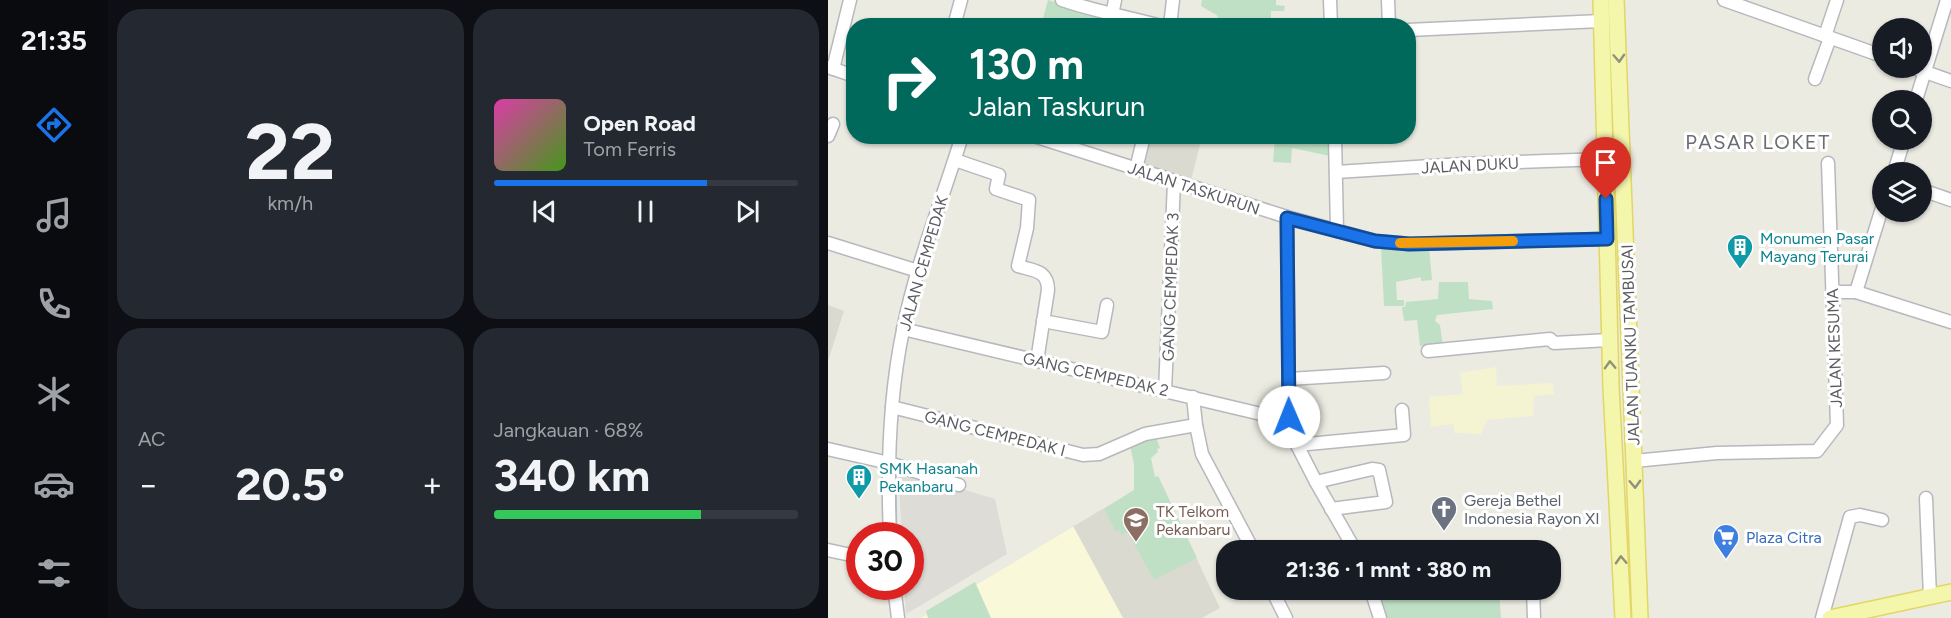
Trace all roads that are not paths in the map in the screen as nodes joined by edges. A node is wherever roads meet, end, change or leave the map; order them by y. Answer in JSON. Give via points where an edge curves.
{"nodes":[{"id":1,"x":850,"y":0,"type":"edge"},
{"id":2,"x":961,"y":0,"type":"edge"},
{"id":3,"x":1062,"y":0,"type":"edge"},
{"id":4,"x":1115,"y":0,"type":"edge"},
{"id":5,"x":1173,"y":0,"type":"edge"},
{"id":6,"x":1330,"y":0,"type":"edge"},
{"id":7,"x":1388,"y":0,"type":"edge"},
{"id":8,"x":1600,"y":0,"type":"edge"},
{"id":9,"x":1616,"y":0,"type":"edge"},
{"id":10,"x":1724,"y":0,"type":"edge"},
{"id":11,"x":1837,"y":0,"type":"edge"},
{"id":12,"x":1947,"y":0,"type":"edge"},
{"id":13,"x":1113,"y":15,"type":"junction"},
{"id":14,"x":956,"y":18,"type":"edge"},
{"id":15,"x":1132,"y":18,"type":"edge"},
{"id":16,"x":1171,"y":18,"type":"edge"},
{"id":17,"x":1330,"y":18,"type":"edge"},
{"id":18,"x":1389,"y":18,"type":"edge"},
{"id":19,"x":1601,"y":21,"type":"junction"},
{"id":20,"x":1416,"y":30,"type":"edge"},
{"id":21,"x":1827,"y":37,"type":"junction"},
{"id":22,"x":1932,"y":37,"type":"edge"},
{"id":23,"x":1872,"y":53,"type":"edge"},
{"id":24,"x":831,"y":68,"type":"edge"},
{"id":25,"x":846,"y":73,"type":"edge"},
{"id":26,"x":1932,"y":74,"type":"edge"},
{"id":27,"x":1815,"y":78,"type":"dead end"},
{"id":28,"x":1951,"y":81,"type":"edge"},
{"id":29,"x":960,"y":144,"type":"edge"},
{"id":30,"x":1059,"y":144,"type":"edge"},
{"id":31,"x":1142,"y":144,"type":"edge"},
{"id":32,"x":1335,"y":144,"type":"edge"},
{"id":33,"x":1605,"y":159,"type":"junction"},
{"id":34,"x":955,"y":160,"type":"junction"},
{"id":35,"x":1828,"y":163,"type":"dead end"},
{"id":36,"x":1136,"y":169,"type":"junction"},
{"id":37,"x":1336,"y":172,"type":"junction"},
{"id":38,"x":1174,"y":182,"type":"junction"},
{"id":39,"x":1932,"y":193,"type":"edge"},
{"id":40,"x":1951,"y":200,"type":"edge"},
{"id":41,"x":1287,"y":218,"type":"junction"},
{"id":42,"x":1878,"y":222,"type":"edge"},
{"id":43,"x":1337,"y":231,"type":"junction"},
{"id":44,"x":1607,"y":239,"type":"junction"},
{"id":45,"x":828,"y":243,"type":"edge"},
{"id":46,"x":918,"y":271,"type":"junction"},
{"id":47,"x":1832,"y":292,"type":"junction"},
{"id":48,"x":1856,"y":292,"type":"junction"},
{"id":49,"x":1107,"y":305,"type":"dead end"},
{"id":50,"x":1043,"y":321,"type":"junction"},
{"id":51,"x":1951,"y":322,"type":"edge"},
{"id":52,"x":903,"y":329,"type":"junction"},
{"id":53,"x":1609,"y":340,"type":"junction"},
{"id":54,"x":1428,"y":351,"type":"dead end"},
{"id":55,"x":1037,"y":361,"type":"junction"},
{"id":56,"x":1384,"y":373,"type":"dead end"},
{"id":57,"x":1288,"y":379,"type":"junction"},
{"id":58,"x":1165,"y":391,"type":"junction"},
{"id":59,"x":1193,"y":397,"type":"junction"},
{"id":60,"x":892,"y":406,"type":"junction"},
{"id":61,"x":1402,"y":410,"type":"dead end"},
{"id":62,"x":1289,"y":417,"type":"junction"},
{"id":63,"x":1196,"y":425,"type":"junction"},
{"id":64,"x":1297,"y":446,"type":"junction"},
{"id":65,"x":828,"y":449,"type":"edge"},
{"id":66,"x":1634,"y":461,"type":"junction"},
{"id":67,"x":889,"y":463,"type":"junction"},
{"id":68,"x":1316,"y":482,"type":"junction"},
{"id":69,"x":959,"y":485,"type":"dead end"},
{"id":70,"x":1926,"y":498,"type":"dead end"},
{"id":71,"x":1331,"y":509,"type":"junction"},
{"id":72,"x":1882,"y":520,"type":"dead end"},
{"id":73,"x":890,"y":522,"type":"edge"},
{"id":74,"x":1248,"y":540,"type":"edge"},
{"id":75,"x":1349,"y":540,"type":"edge"},
{"id":76,"x":828,"y":550,"type":"edge"},
{"id":77,"x":846,"y":554,"type":"edge"},
{"id":78,"x":1951,"y":592,"type":"edge"},
{"id":79,"x":1930,"y":597,"type":"junction"},
{"id":80,"x":896,"y":600,"type":"edge"},
{"id":81,"x":1277,"y":600,"type":"edge"},
{"id":82,"x":1374,"y":600,"type":"edge"},
{"id":83,"x":1533,"y":600,"type":"edge"},
{"id":84,"x":898,"y":618,"type":"edge"},
{"id":85,"x":1286,"y":618,"type":"edge"},
{"id":86,"x":1380,"y":618,"type":"edge"},
{"id":87,"x":1534,"y":618,"type":"edge"},
{"id":88,"x":1623,"y":618,"type":"edge"},
{"id":89,"x":1640,"y":618,"type":"edge"},
{"id":90,"x":1822,"y":618,"type":"edge"},
{"id":91,"x":1830,"y":618,"type":"edge"}],
"edges":[{"from":1,"to":24,"type":"street"},
{"from":2,"to":14,"type":"street"},
{"from":3,"to":13,"type":"street"},
{"from":4,"to":13,"type":"street"},
{"from":5,"to":16,"type":"street"},
{"from":6,"to":17,"type":"street"},
{"from":7,"to":18,"type":"street"},
{"from":8,"to":19,"type":"main road","name":"JALAN TUANKU TAMBUSAI"},
{"from":9,"to":66,"type":"main road","name":"JALAN TUANKU TAMBUSAI","one_way":true},
{"from":10,"to":21,"type":"street"},
{"from":11,"to":21,"type":"street"},
{"from":12,"to":22,"type":"street"},
{"from":13,"to":15,"type":"street"},
{"from":19,"to":20,"type":"street"},
{"from":19,"to":33,"type":"main road","name":"JALAN TUANKU TAMBUSAI"},
{"from":21,"to":23,"type":"street"},
{"from":21,"to":27,"type":"street"},
{"from":24,"to":25,"type":"street"},
{"from":26,"to":28,"type":"street"},
{"from":29,"to":34,"type":"street","name":"JALAN CEMPEDAK"},
{"from":30,"to":36,"type":"street","name":"JALAN TASKURUN"},
{"from":31,"to":36,"type":"street"},
{"from":32,"to":37,"type":"street"},
{"from":33,"to":37,"type":"street","name":"JALAN DUKU"},
{"from":33,"to":44,"type":"main road","name":"JALAN TUANKU TAMBUSAI"},
{"from":34,"to":46,"type":"street","name":"JALAN CEMPEDAK"},
{"from":34,"to":50,"type":"street","via":[[999,175],[996,189],[1029,200],[1018,266],[1046,277]]},
{"from":35,"to":47,"type":"street","name":"JALAN KESUMA"},
{"from":36,"to":38,"type":"street","name":"JALAN TASKURUN"},
{"from":37,"to":43,"type":"street"},
{"from":38,"to":41,"type":"street","name":"JALAN TASKURUN"},
{"from":38,"to":58,"type":"street","name":"GANG CEMPEDAK 3"},
{"from":39,"to":40,"type":"street"},
{"from":41,"to":43,"type":"street","name":"JALAN TASKURUN"},
{"from":41,"to":57,"type":"street"},
{"from":42,"to":48,"type":"street"},
{"from":43,"to":44,"type":"street","name":"JALAN TASKURUN","via":[[1375,241],[1409,244]]},
{"from":44,"to":53,"type":"main road","name":"JALAN TUANKU TAMBUSAI"},
{"from":45,"to":46,"type":"street"},
{"from":46,"to":52,"type":"street","name":"JALAN CEMPEDAK"},
{"from":47,"to":48,"type":"street"},
{"from":47,"to":66,"type":"street","name":"JALAN KESUMA","via":[[1837,425],[1816,451],[1717,453]]},
{"from":48,"to":51,"type":"street"},
{"from":49,"to":50,"type":"street","via":[[1102,332]]},
{"from":50,"to":55,"type":"street"},
{"from":52,"to":55,"type":"street","name":"GANG CEMPEDAK 2"},
{"from":52,"to":60,"type":"street","name":"JALAN CEMPEDAK"},
{"from":53,"to":54,"type":"street","via":[[1554,343],[1550,339]]},
{"from":88,"to":53,"type":"main road","name":"JALAN TUANKU TAMBUSAI","one_way":true},
{"from":55,"to":58,"type":"street","name":"GANG CEMPEDAK 2"},
{"from":56,"to":57,"type":"street"},
{"from":57,"to":62,"type":"street"},
{"from":58,"to":59,"type":"street","name":"GANG CEMPEDAK 2"},
{"from":59,"to":62,"type":"street","name":"GANG CEMPEDAK 2"},
{"from":59,"to":63,"type":"street"},
{"from":60,"to":63,"type":"street","name":"GANG CEMPEDAK I","via":[[1083,455],[1100,454],[1145,434]]},
{"from":60,"to":67,"type":"street","name":"JALAN CEMPEDAK"},
{"from":61,"to":64,"type":"street","via":[[1404,435]]},
{"from":62,"to":64,"type":"street"},
{"from":63,"to":74,"type":"street","via":[[1202,454]]},
{"from":64,"to":68,"type":"street"},
{"from":65,"to":67,"type":"street"},
{"from":66,"to":89,"type":"main road","name":"JALAN TUANKU TAMBUSAI","one_way":true},
{"from":67,"to":69,"type":"street"},
{"from":67,"to":73,"type":"street","name":"JALAN CEMPEDAK"},
{"from":68,"to":71,"type":"street"},
{"from":68,"to":71,"type":"street","via":[[1379,470],[1386,502]]},
{"from":70,"to":79,"type":"street"},
{"from":71,"to":75,"type":"street"},
{"from":72,"to":90,"type":"street","via":[[1850,517]]},
{"from":76,"to":77,"type":"street"},
{"from":78,"to":79,"type":"main road"},
{"from":79,"to":91,"type":"main road"},
{"from":80,"to":84,"type":"street"},
{"from":81,"to":85,"type":"street"},
{"from":82,"to":86,"type":"street"},
{"from":83,"to":87,"type":"street"}]}
